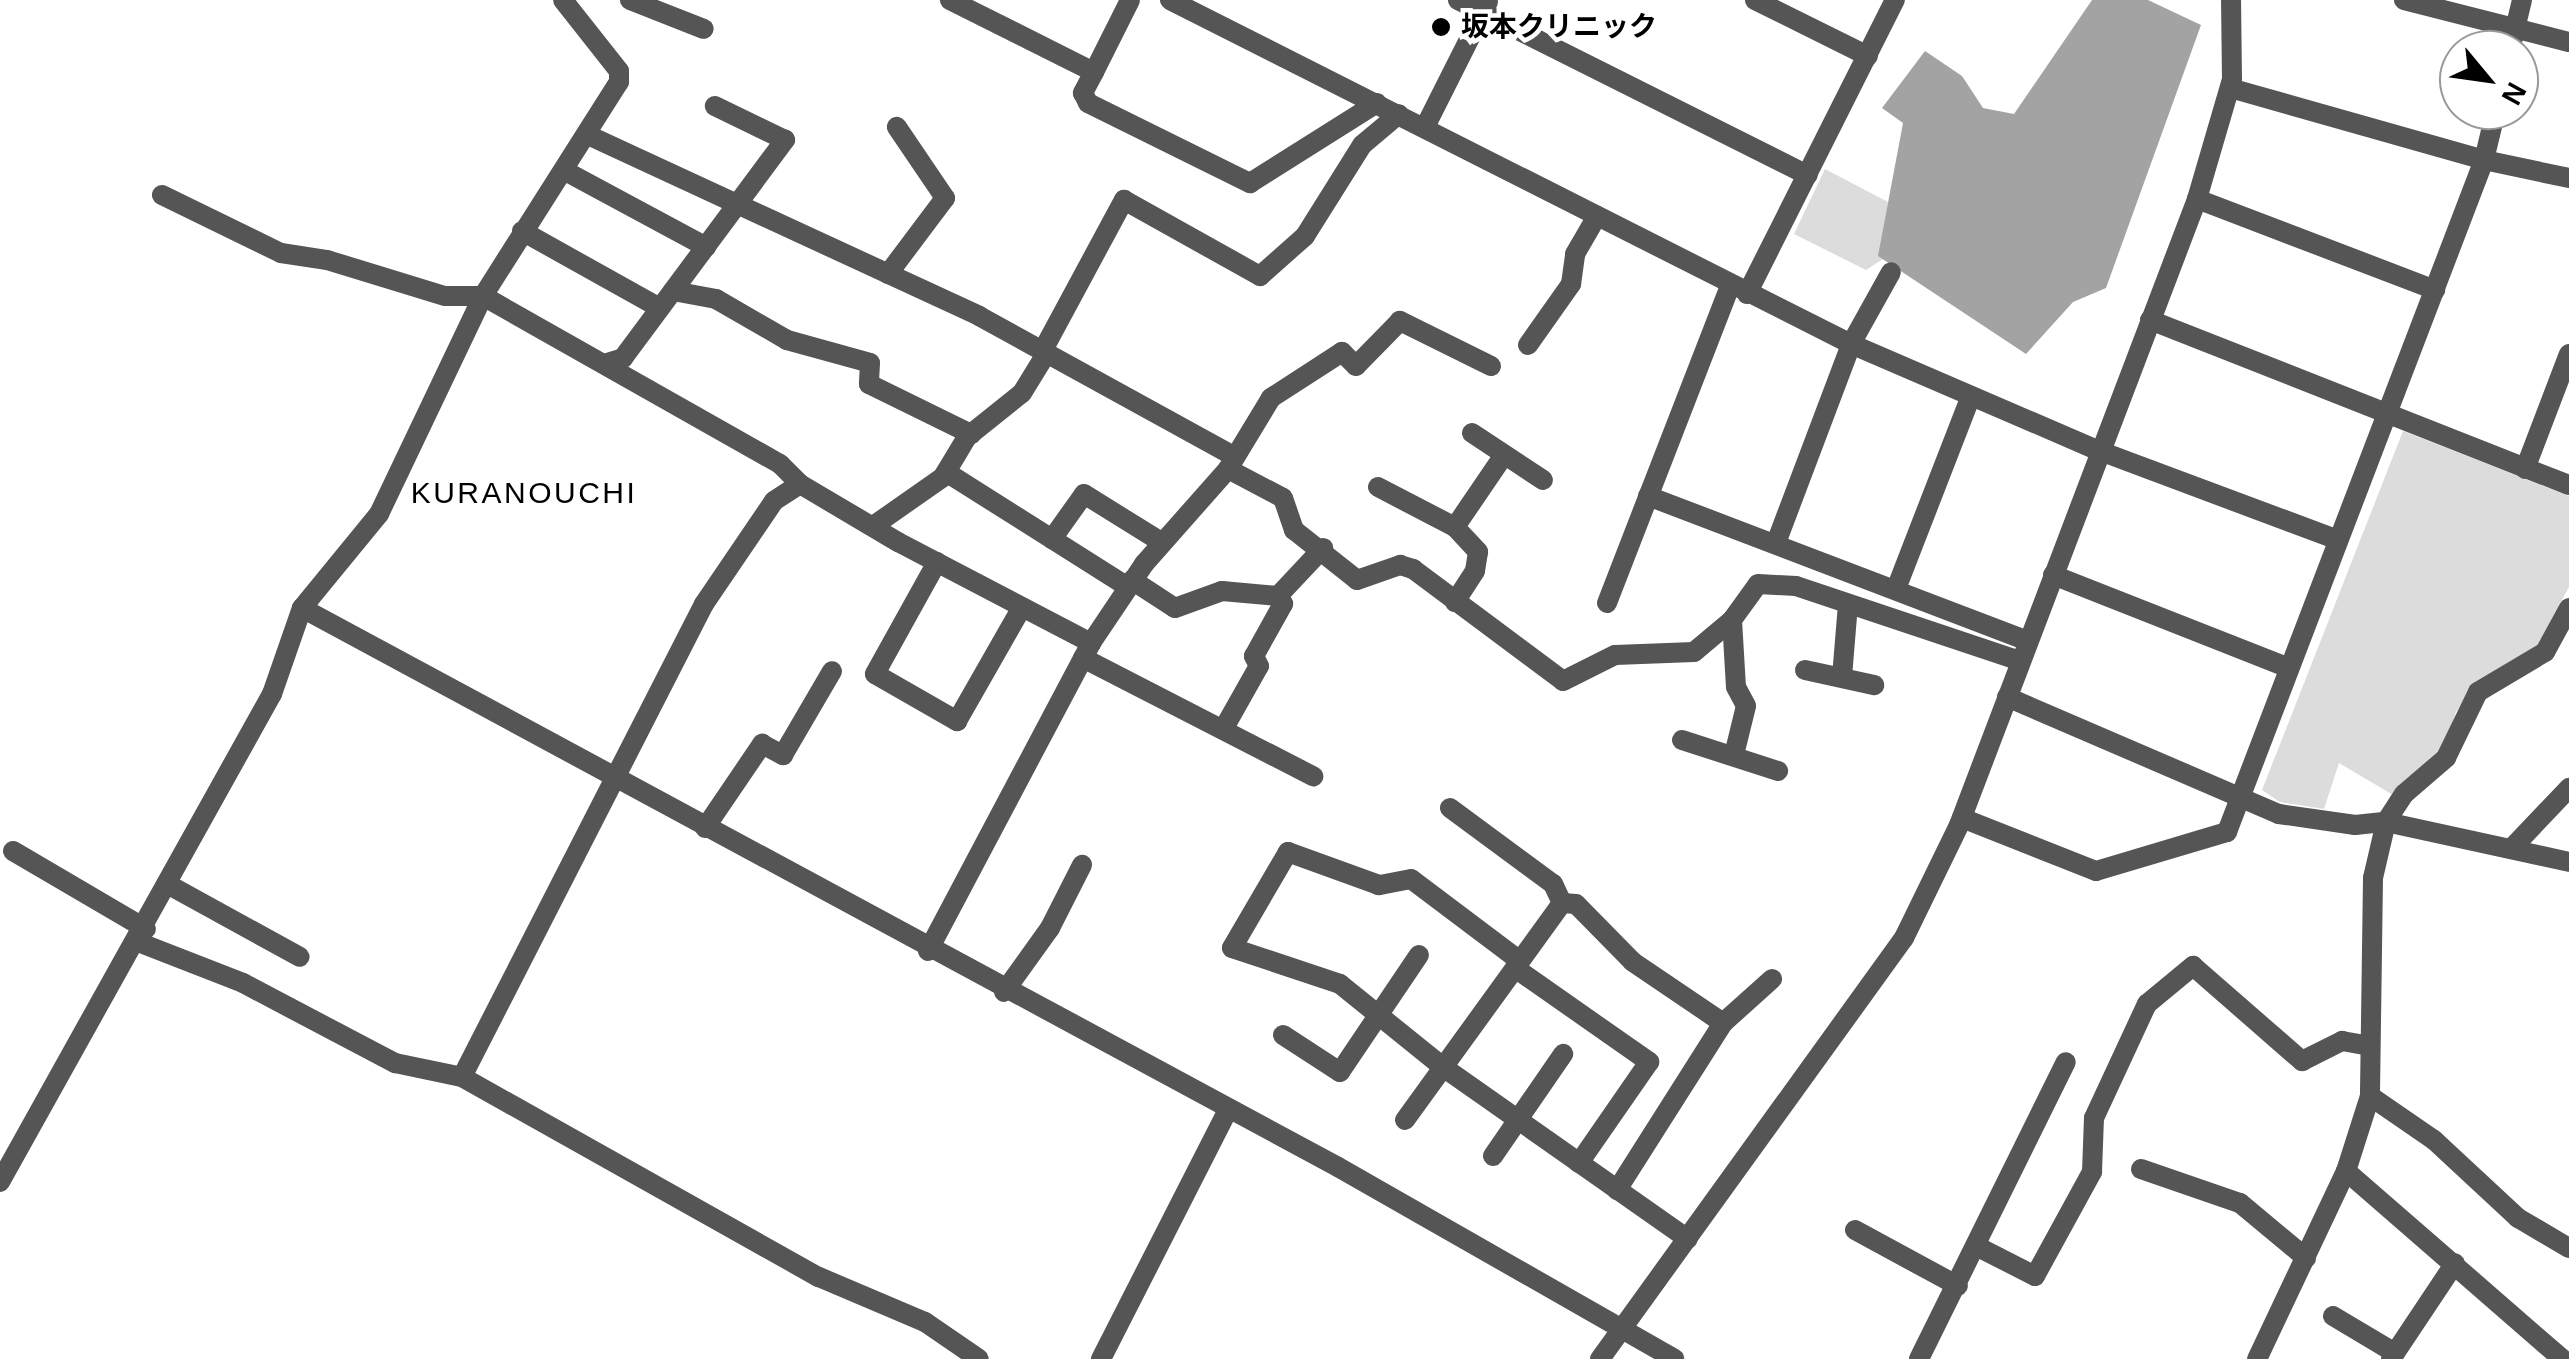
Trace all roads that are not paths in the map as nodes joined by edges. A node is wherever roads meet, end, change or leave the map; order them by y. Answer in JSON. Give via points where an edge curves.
{"nodes":[{"id":1,"x":563,"y":0,"type":"edge"},
{"id":2,"x":630,"y":0,"type":"edge"},
{"id":3,"x":950,"y":0,"type":"edge"},
{"id":4,"x":1130,"y":0,"type":"edge"},
{"id":5,"x":1170,"y":0,"type":"edge"},
{"id":6,"x":1458,"y":0,"type":"edge"},
{"id":7,"x":1755,"y":0,"type":"edge"},
{"id":8,"x":1894,"y":0,"type":"edge"},
{"id":9,"x":2231,"y":0,"type":"edge"},
{"id":10,"x":2404,"y":0,"type":"edge"},
{"id":11,"x":2522,"y":0,"type":"edge"},
{"id":12,"x":1486,"y":6,"type":"edge"},
{"id":13,"x":704,"y":28,"type":"dead end"},
{"id":14,"x":2484,"y":30,"type":"edge"},
{"id":15,"x":2515,"y":30,"type":"edge"},
{"id":16,"x":2539,"y":41,"type":"edge"},
{"id":17,"x":2569,"y":42,"type":"edge"},
{"id":18,"x":1868,"y":56,"type":"junction"},
{"id":19,"x":1094,"y":72,"type":"junction"},
{"id":20,"x":2230,"y":88,"type":"junction"},
{"id":21,"x":1377,"y":103,"type":"junction"},
{"id":22,"x":715,"y":106,"type":"dead end"},
{"id":23,"x":1399,"y":114,"type":"junction"},
{"id":24,"x":898,"y":126,"type":"dead end"},
{"id":25,"x":1426,"y":127,"type":"junction"},
{"id":26,"x":2491,"y":130,"type":"edge"},
{"id":27,"x":590,"y":136,"type":"junction"},
{"id":28,"x":2484,"y":160,"type":"junction"},
{"id":29,"x":566,"y":172,"type":"junction"},
{"id":30,"x":1808,"y":174,"type":"junction"},
{"id":31,"x":2569,"y":178,"type":"edge"},
{"id":32,"x":162,"y":194,"type":"dead end"},
{"id":33,"x":2197,"y":200,"type":"junction"},
{"id":34,"x":736,"y":208,"type":"junction"},
{"id":35,"x":1597,"y":216,"type":"junction"},
{"id":36,"x":522,"y":231,"type":"junction"},
{"id":37,"x":706,"y":247,"type":"junction"},
{"id":38,"x":1891,"y":272,"type":"dead end"},
{"id":39,"x":888,"y":274,"type":"junction"},
{"id":40,"x":1739,"y":290,"type":"junction"},
{"id":41,"x":2435,"y":290,"type":"junction"},
{"id":42,"x":483,"y":296,"type":"junction"},
{"id":43,"x":667,"y":300,"type":"junction"},
{"id":44,"x":2150,"y":320,"type":"junction"},
{"id":45,"x":1850,"y":344,"type":"junction"},
{"id":46,"x":1528,"y":345,"type":"dead end"},
{"id":47,"x":1044,"y":353,"type":"junction"},
{"id":48,"x":2569,"y":354,"type":"edge"},
{"id":49,"x":607,"y":364,"type":"junction"},
{"id":50,"x":1491,"y":366,"type":"dead end"},
{"id":51,"x":1971,"y":396,"type":"junction"},
{"id":52,"x":2386,"y":418,"type":"junction"},
{"id":53,"x":972,"y":434,"type":"junction"},
{"id":54,"x":1472,"y":434,"type":"dead end"},
{"id":55,"x":2100,"y":451,"type":"junction"},
{"id":56,"x":1504,"y":454,"type":"junction"},
{"id":57,"x":1231,"y":462,"type":"junction"},
{"id":58,"x":2526,"y":469,"type":"junction"},
{"id":59,"x":946,"y":472,"type":"junction"},
{"id":60,"x":1544,"y":480,"type":"dead end"},
{"id":61,"x":800,"y":484,"type":"junction"},
{"id":62,"x":2569,"y":485,"type":"edge"},
{"id":63,"x":1378,"y":487,"type":"dead end"},
{"id":64,"x":1648,"y":496,"type":"junction"},
{"id":65,"x":876,"y":524,"type":"junction"},
{"id":66,"x":1456,"y":527,"type":"junction"},
{"id":67,"x":1052,"y":539,"type":"junction"},
{"id":68,"x":2338,"y":540,"type":"junction"},
{"id":69,"x":1161,"y":542,"type":"junction"},
{"id":70,"x":1776,"y":543,"type":"junction"},
{"id":71,"x":1322,"y":548,"type":"junction"},
{"id":72,"x":937,"y":562,"type":"junction"},
{"id":73,"x":2053,"y":575,"type":"junction"},
{"id":74,"x":1130,"y":584,"type":"junction"},
{"id":75,"x":1896,"y":590,"type":"junction"},
{"id":76,"x":1278,"y":596,"type":"junction"},
{"id":77,"x":1455,"y":602,"type":"junction"},
{"id":78,"x":1607,"y":603,"type":"dead end"},
{"id":79,"x":1848,"y":604,"type":"junction"},
{"id":80,"x":1022,"y":607,"type":"junction"},
{"id":81,"x":302,"y":608,"type":"junction"},
{"id":82,"x":2569,"y":608,"type":"edge"},
{"id":83,"x":1732,"y":620,"type":"junction"},
{"id":84,"x":2028,"y":640,"type":"junction"},
{"id":85,"x":1087,"y":651,"type":"junction"},
{"id":86,"x":2020,"y":661,"type":"junction"},
{"id":87,"x":2290,"y":668,"type":"junction"},
{"id":88,"x":1805,"y":670,"type":"dead end"},
{"id":89,"x":832,"y":672,"type":"dead end"},
{"id":90,"x":1842,"y":678,"type":"junction"},
{"id":91,"x":1874,"y":686,"type":"dead end"},
{"id":92,"x":2007,"y":697,"type":"junction"},
{"id":93,"x":1224,"y":728,"type":"junction"},
{"id":94,"x":1682,"y":740,"type":"dead end"},
{"id":95,"x":1734,"y":756,"type":"junction"},
{"id":96,"x":1778,"y":771,"type":"dead end"},
{"id":97,"x":1313,"y":776,"type":"dead end"},
{"id":98,"x":612,"y":777,"type":"junction"},
{"id":99,"x":2569,"y":788,"type":"edge"},
{"id":100,"x":2241,"y":795,"type":"junction"},
{"id":101,"x":1450,"y":808,"type":"dead end"},
{"id":102,"x":1962,"y":818,"type":"junction"},
{"id":103,"x":2386,"y":822,"type":"junction"},
{"id":104,"x":705,"y":828,"type":"junction"},
{"id":105,"x":2512,"y":848,"type":"junction"},
{"id":106,"x":13,"y":851,"type":"dead end"},
{"id":107,"x":2569,"y":862,"type":"edge"},
{"id":108,"x":1082,"y":865,"type":"dead end"},
{"id":109,"x":169,"y":885,"type":"junction"},
{"id":110,"x":1562,"y":902,"type":"junction"},
{"id":111,"x":142,"y":936,"type":"junction"},
{"id":112,"x":928,"y":952,"type":"junction"},
{"id":113,"x":1420,"y":955,"type":"dead end"},
{"id":114,"x":300,"y":957,"type":"dead end"},
{"id":115,"x":1517,"y":965,"type":"junction"},
{"id":116,"x":1772,"y":979,"type":"dead end"},
{"id":117,"x":1004,"y":992,"type":"junction"},
{"id":118,"x":1380,"y":1015,"type":"junction"},
{"id":119,"x":1723,"y":1023,"type":"junction"},
{"id":120,"x":1283,"y":1035,"type":"dead end"},
{"id":121,"x":2370,"y":1046,"type":"junction"},
{"id":122,"x":1563,"y":1054,"type":"dead end"},
{"id":123,"x":2066,"y":1062,"type":"dead end"},
{"id":124,"x":1444,"y":1067,"type":"junction"},
{"id":125,"x":462,"y":1077,"type":"junction"},
{"id":126,"x":2370,"y":1096,"type":"junction"},
{"id":127,"x":1228,"y":1110,"type":"junction"},
{"id":128,"x":1518,"y":1119,"type":"junction"},
{"id":129,"x":1406,"y":1120,"type":"dead end"},
{"id":130,"x":1493,"y":1156,"type":"dead end"},
{"id":131,"x":1579,"y":1162,"type":"junction"},
{"id":132,"x":2141,"y":1169,"type":"dead end"},
{"id":133,"x":2346,"y":1171,"type":"junction"},
{"id":134,"x":0,"y":1182,"type":"edge"},
{"id":135,"x":1618,"y":1190,"type":"junction"},
{"id":136,"x":1855,"y":1230,"type":"dead end"},
{"id":137,"x":1688,"y":1239,"type":"junction"},
{"id":138,"x":1978,"y":1247,"type":"junction"},
{"id":139,"x":2569,"y":1248,"type":"edge"},
{"id":140,"x":2306,"y":1258,"type":"junction"},
{"id":141,"x":2455,"y":1263,"type":"junction"},
{"id":142,"x":1958,"y":1286,"type":"junction"},
{"id":143,"x":2333,"y":1316,"type":"dead end"},
{"id":144,"x":1620,"y":1330,"type":"junction"},
{"id":145,"x":2393,"y":1356,"type":"edge"},
{"id":146,"x":979,"y":1359,"type":"edge"},
{"id":147,"x":1101,"y":1359,"type":"edge"},
{"id":148,"x":1600,"y":1359,"type":"edge"},
{"id":149,"x":1674,"y":1359,"type":"edge"},
{"id":150,"x":1918,"y":1359,"type":"edge"},
{"id":151,"x":2257,"y":1359,"type":"edge"},
{"id":152,"x":2562,"y":1359,"type":"edge"}],
"edges":[{"from":1,"to":27,"type":"street","via":[[619,71]]},
{"from":2,"to":13,"type":"street"},
{"from":3,"to":19,"type":"street"},
{"from":4,"to":19,"type":"street"},
{"from":5,"to":21,"type":"street"},
{"from":6,"to":12,"type":"street"},
{"from":7,"to":18,"type":"street"},
{"from":8,"to":18,"type":"street"},
{"from":9,"to":20,"type":"street"},
{"from":10,"to":14,"type":"street"},
{"from":11,"to":15,"type":"street"},
{"from":12,"to":25,"type":"street"},
{"from":12,"to":30,"type":"street"},
{"from":16,"to":17,"type":"street"},
{"from":18,"to":30,"type":"street"},
{"from":19,"to":21,"type":"street","via":[[1084,93],[1088,104],[1250,184]]},
{"from":20,"to":28,"type":"street"},
{"from":20,"to":33,"type":"street"},
{"from":21,"to":23,"type":"street"},
{"from":22,"to":34,"type":"street","via":[[785,140]]},
{"from":23,"to":25,"type":"street"},
{"from":23,"to":47,"type":"street","via":[[1362,146],[1305,236],[1260,276],[1124,200]]},
{"from":24,"to":39,"type":"street","via":[[945,198]]},
{"from":25,"to":35,"type":"street"},
{"from":26,"to":28,"type":"street"},
{"from":27,"to":29,"type":"street"},
{"from":27,"to":34,"type":"street"},
{"from":28,"to":31,"type":"street"},
{"from":28,"to":41,"type":"street"},
{"from":29,"to":36,"type":"street"},
{"from":29,"to":37,"type":"street"},
{"from":30,"to":40,"type":"street"},
{"from":32,"to":42,"type":"street","via":[[281,253],[445,296]]},
{"from":33,"to":41,"type":"street"},
{"from":33,"to":44,"type":"street"},
{"from":34,"to":37,"type":"street"},
{"from":34,"to":39,"type":"street"},
{"from":35,"to":40,"type":"street"},
{"from":35,"to":46,"type":"street","via":[[1575,254],[1571,284]]},
{"from":36,"to":42,"type":"street"},
{"from":36,"to":43,"type":"street"},
{"from":37,"to":43,"type":"street"},
{"from":38,"to":45,"type":"street"},
{"from":39,"to":47,"type":"street"},
{"from":40,"to":45,"type":"street"},
{"from":40,"to":64,"type":"street"},
{"from":41,"to":52,"type":"street"},
{"from":42,"to":49,"type":"street"},
{"from":42,"to":81,"type":"street","via":[[379,514]]},
{"from":43,"to":49,"type":"street","via":[[623,358]]},
{"from":43,"to":53,"type":"street","via":[[716,299],[788,340],[870,363],[869,384]]},
{"from":44,"to":52,"type":"street"},
{"from":44,"to":55,"type":"street"},
{"from":45,"to":51,"type":"street"},
{"from":45,"to":70,"type":"street"},
{"from":47,"to":53,"type":"street","via":[[1022,393]]},
{"from":47,"to":57,"type":"street"},
{"from":48,"to":58,"type":"street"},
{"from":49,"to":61,"type":"street","via":[[624,381],[780,464]]},
{"from":50,"to":57,"type":"street","via":[[1400,321],[1356,366],[1342,352],[1271,398]]},
{"from":51,"to":55,"type":"street"},
{"from":51,"to":75,"type":"street"},
{"from":52,"to":58,"type":"street"},
{"from":52,"to":68,"type":"street"},
{"from":53,"to":59,"type":"street"},
{"from":54,"to":56,"type":"street"},
{"from":55,"to":68,"type":"street"},
{"from":55,"to":73,"type":"street"},
{"from":56,"to":60,"type":"street"},
{"from":56,"to":66,"type":"street"},
{"from":57,"to":69,"type":"street"},
{"from":57,"to":71,"type":"street","via":[[1283,498],[1294,530]]},
{"from":58,"to":62,"type":"street"},
{"from":59,"to":65,"type":"street"},
{"from":59,"to":67,"type":"street","via":[[1020,512]]},
{"from":61,"to":65,"type":"street"},
{"from":61,"to":98,"type":"street","via":[[774,501],[736,553]]},
{"from":63,"to":66,"type":"street"},
{"from":64,"to":70,"type":"street"},
{"from":64,"to":78,"type":"street"},
{"from":65,"to":72,"type":"street"},
{"from":66,"to":77,"type":"street","via":[[1478,552],[1475,571]]},
{"from":67,"to":69,"type":"street","via":[[1084,494]]},
{"from":67,"to":74,"type":"street"},
{"from":68,"to":87,"type":"street"},
{"from":69,"to":74,"type":"street"},
{"from":70,"to":75,"type":"street"},
{"from":71,"to":76,"type":"street"},
{"from":71,"to":77,"type":"street","via":[[1357,580],[1400,565]]},
{"from":72,"to":80,"type":"street"},
{"from":72,"to":80,"type":"street","via":[[875,674],[957,720]]},
{"from":73,"to":84,"type":"street"},
{"from":73,"to":87,"type":"street"},
{"from":74,"to":76,"type":"street","via":[[1175,608],[1222,590]]},
{"from":74,"to":85,"type":"street"},
{"from":75,"to":84,"type":"street"},
{"from":76,"to":93,"type":"street","via":[[1283,604],[1254,656],[1258,666]]},
{"from":77,"to":83,"type":"street","via":[[1563,680],[1615,655],[1694,652]]},
{"from":79,"to":83,"type":"street","via":[[1796,586],[1758,584]]},
{"from":79,"to":86,"type":"street"},
{"from":79,"to":90,"type":"street"},
{"from":80,"to":85,"type":"street"},
{"from":81,"to":98,"type":"street"},
{"from":81,"to":109,"type":"street","via":[[272,694]]},
{"from":82,"to":103,"type":"street","via":[[2546,652],[2478,692],[2446,758],[2404,794]]},
{"from":83,"to":95,"type":"street","via":[[1736,687],[1746,706]]},
{"from":84,"to":86,"type":"street"},
{"from":85,"to":93,"type":"street"},
{"from":85,"to":112,"type":"street"},
{"from":86,"to":92,"type":"street"},
{"from":87,"to":100,"type":"street"},
{"from":88,"to":90,"type":"street"},
{"from":89,"to":104,"type":"street","via":[[783,755],[762,744]]},
{"from":90,"to":91,"type":"street"},
{"from":92,"to":100,"type":"street"},
{"from":92,"to":102,"type":"street"},
{"from":93,"to":97,"type":"street"},
{"from":94,"to":95,"type":"street"},
{"from":95,"to":96,"type":"street"},
{"from":98,"to":104,"type":"street"},
{"from":98,"to":125,"type":"street"},
{"from":99,"to":105,"type":"street"},
{"from":100,"to":102,"type":"street","via":[[2227,832],[2096,871]]},
{"from":100,"to":103,"type":"street","via":[[2278,814],[2354,826]]},
{"from":101,"to":110,"type":"street","via":[[1553,884]]},
{"from":102,"to":137,"type":"street","via":[[1904,938]]},
{"from":103,"to":105,"type":"street"},
{"from":103,"to":121,"type":"street","via":[[2374,878]]},
{"from":104,"to":112,"type":"street"},
{"from":105,"to":107,"type":"street"},
{"from":106,"to":111,"type":"street"},
{"from":108,"to":117,"type":"street"},
{"from":109,"to":111,"type":"street"},
{"from":109,"to":114,"type":"street"},
{"from":110,"to":115,"type":"street"},
{"from":110,"to":119,"type":"street","via":[[1576,904],[1632,962]]},
{"from":111,"to":125,"type":"street","via":[[394,1063],[455,1081]]},
{"from":111,"to":134,"type":"street"},
{"from":112,"to":117,"type":"street"},
{"from":113,"to":118,"type":"street"},
{"from":115,"to":118,"type":"street","via":[[1410,878],[1379,885],[1288,852],[1232,948],[1340,984]]},
{"from":115,"to":124,"type":"street"},
{"from":115,"to":131,"type":"street","via":[[1650,1062]]},
{"from":116,"to":119,"type":"street"},
{"from":117,"to":127,"type":"street"},
{"from":118,"to":120,"type":"street","via":[[1340,1072]]},
{"from":118,"to":124,"type":"street"},
{"from":119,"to":135,"type":"street"},
{"from":121,"to":126,"type":"street"},
{"from":121,"to":138,"type":"street","via":[[2342,1041],[2302,1061],[2193,966],[2146,1004],[2094,1118],[2092,1172],[2035,1276]]},
{"from":122,"to":128,"type":"street"},
{"from":123,"to":138,"type":"street","via":[[1986,1218]]},
{"from":124,"to":128,"type":"street"},
{"from":124,"to":129,"type":"street"},
{"from":125,"to":146,"type":"street","via":[[819,1276],[926,1322]]},
{"from":126,"to":133,"type":"street"},
{"from":126,"to":139,"type":"street","via":[[2434,1140],[2518,1218]]},
{"from":127,"to":144,"type":"street"},
{"from":127,"to":147,"type":"street"},
{"from":128,"to":130,"type":"street"},
{"from":128,"to":131,"type":"street"},
{"from":131,"to":135,"type":"street"},
{"from":132,"to":140,"type":"street","via":[[2240,1202]]},
{"from":133,"to":140,"type":"street"},
{"from":133,"to":141,"type":"street"},
{"from":135,"to":137,"type":"street"},
{"from":136,"to":142,"type":"street"},
{"from":137,"to":144,"type":"street"},
{"from":138,"to":142,"type":"street"},
{"from":140,"to":151,"type":"street"},
{"from":141,"to":145,"type":"street"},
{"from":141,"to":152,"type":"street"},
{"from":142,"to":150,"type":"street"},
{"from":143,"to":145,"type":"street"},
{"from":144,"to":148,"type":"street"},
{"from":144,"to":149,"type":"street"}]}
